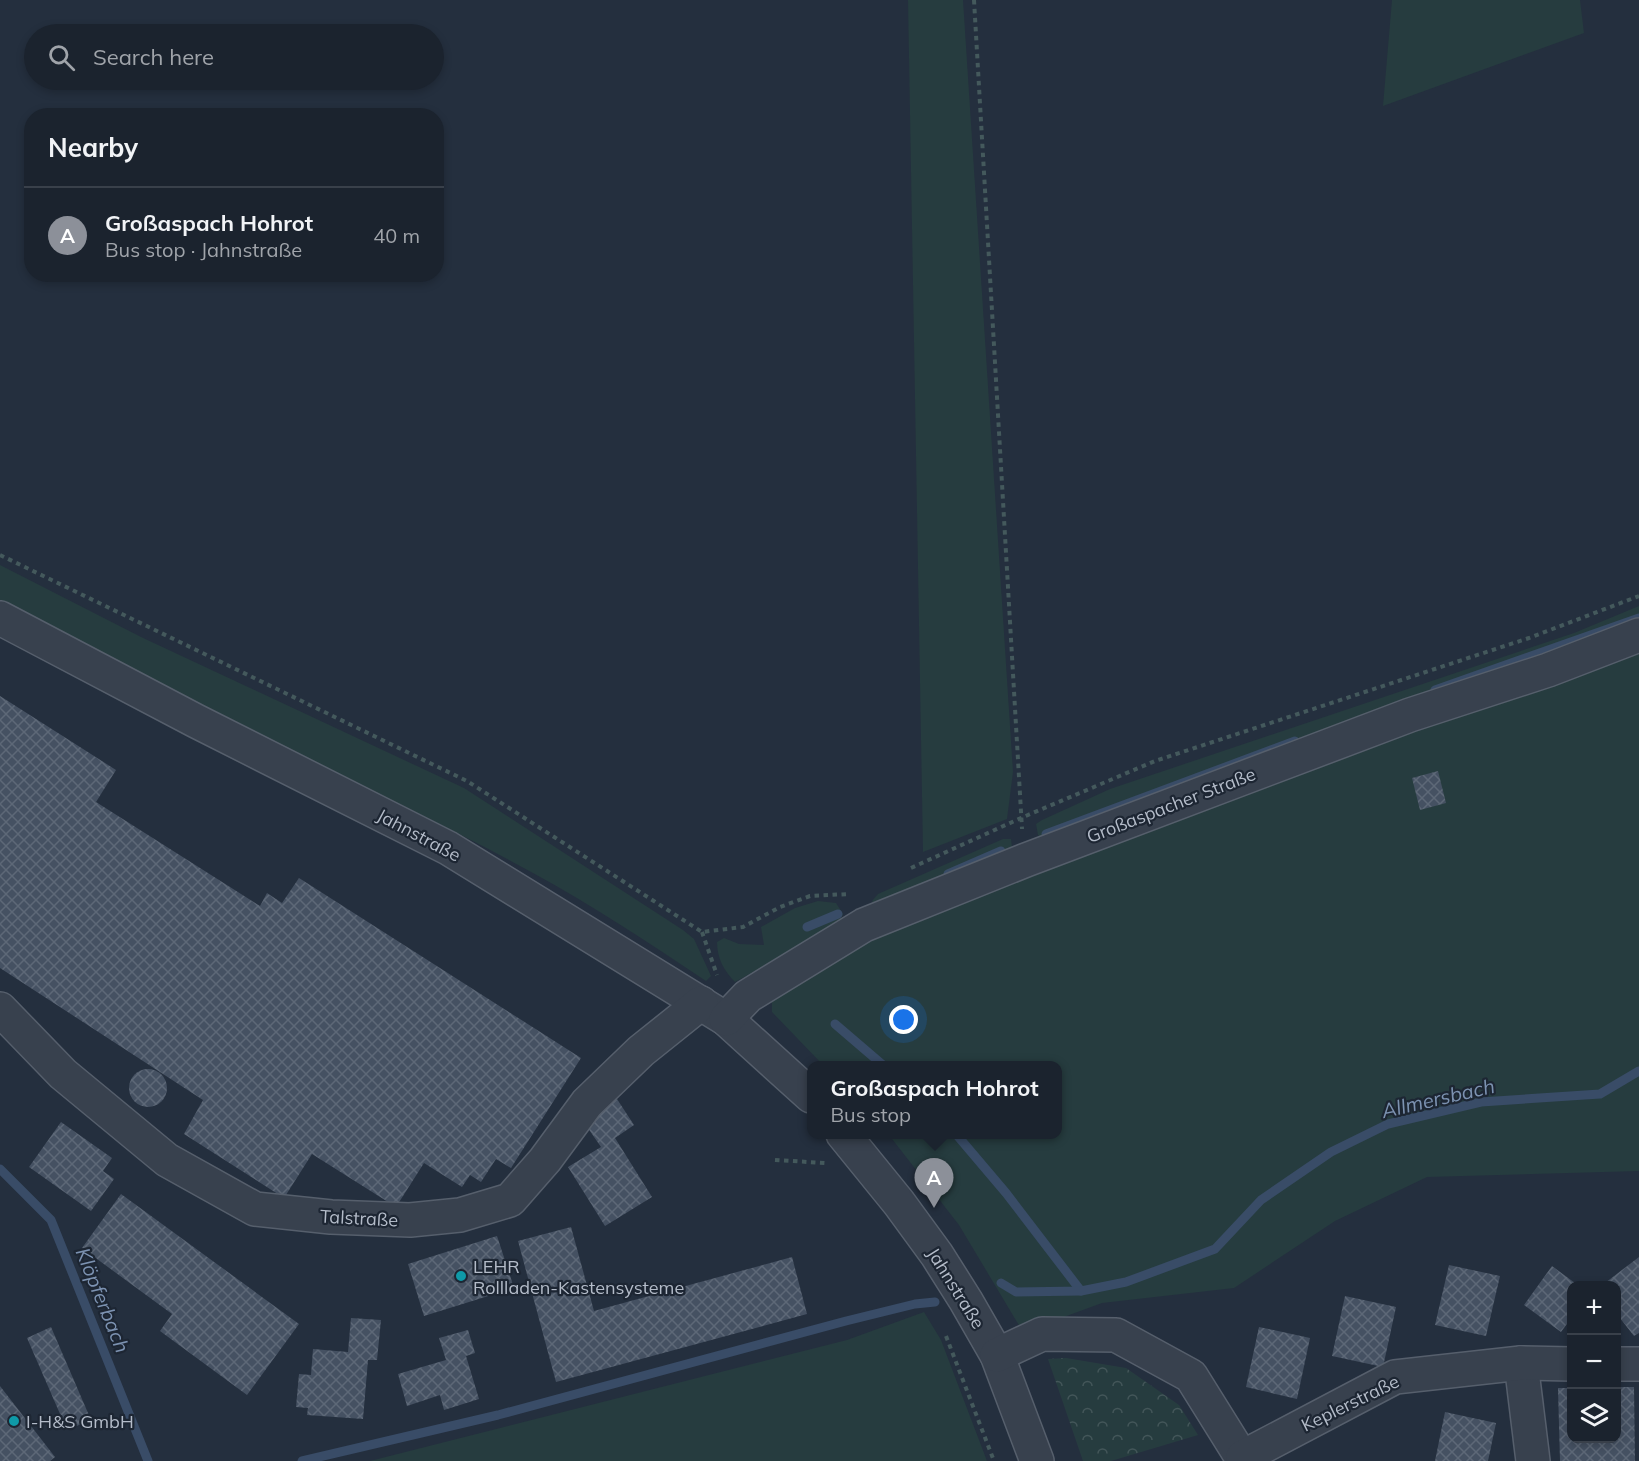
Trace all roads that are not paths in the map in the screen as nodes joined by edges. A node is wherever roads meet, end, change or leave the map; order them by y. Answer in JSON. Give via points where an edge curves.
{"nodes":[{"id":1,"x":0,"y":618,"type":"edge"},
{"id":2,"x":1639,"y":635,"type":"edge"},
{"id":3,"x":0,"y":1009,"type":"edge"},
{"id":4,"x":714,"y":1011,"type":"junction"},
{"id":5,"x":807,"y":1092,"type":"edge"},
{"id":6,"x":847,"y":1139,"type":"edge"},
{"id":7,"x":997,"y":1355,"type":"junction"},
{"id":8,"x":1521,"y":1364,"type":"junction"},
{"id":9,"x":1567,"y":1364,"type":"edge"},
{"id":10,"x":1621,"y":1364,"type":"edge"},
{"id":11,"x":1639,"y":1364,"type":"edge"},
{"id":12,"x":1244,"y":1459,"type":"edge"},
{"id":13,"x":1037,"y":1461,"type":"edge"},
{"id":14,"x":1533,"y":1461,"type":"edge"}],
"edges":[{"from":1,"to":4,"type":"street","name":"Jahnstraße","via":[[448,848]]},
{"from":2,"to":4,"type":"street","name":"Großaspacher Straße","via":[[1548,670],[1410,715],[864,925],[748,996]]},
{"from":3,"to":4,"type":"street","name":"Talstraße","via":[[63,1074],[168,1160],[255,1209],[410,1220],[460,1215],[510,1200],[587,1102],[641,1051]]},
{"from":4,"to":5,"type":"street","name":"Jahnstraße"},
{"from":6,"to":7,"type":"street","name":"Jahnstraße","via":[[937,1255]]},
{"from":7,"to":12,"type":"street","via":[[1042,1334],[1116,1335],[1191,1376]]},
{"from":7,"to":13,"type":"street","name":"Jahnstraße"},
{"from":8,"to":9,"type":"street","name":"Keplerstraße"},
{"from":8,"to":12,"type":"street","name":"Keplerstraße","via":[[1395,1377]]},
{"from":8,"to":14,"type":"street"},
{"from":10,"to":11,"type":"street"}]}
